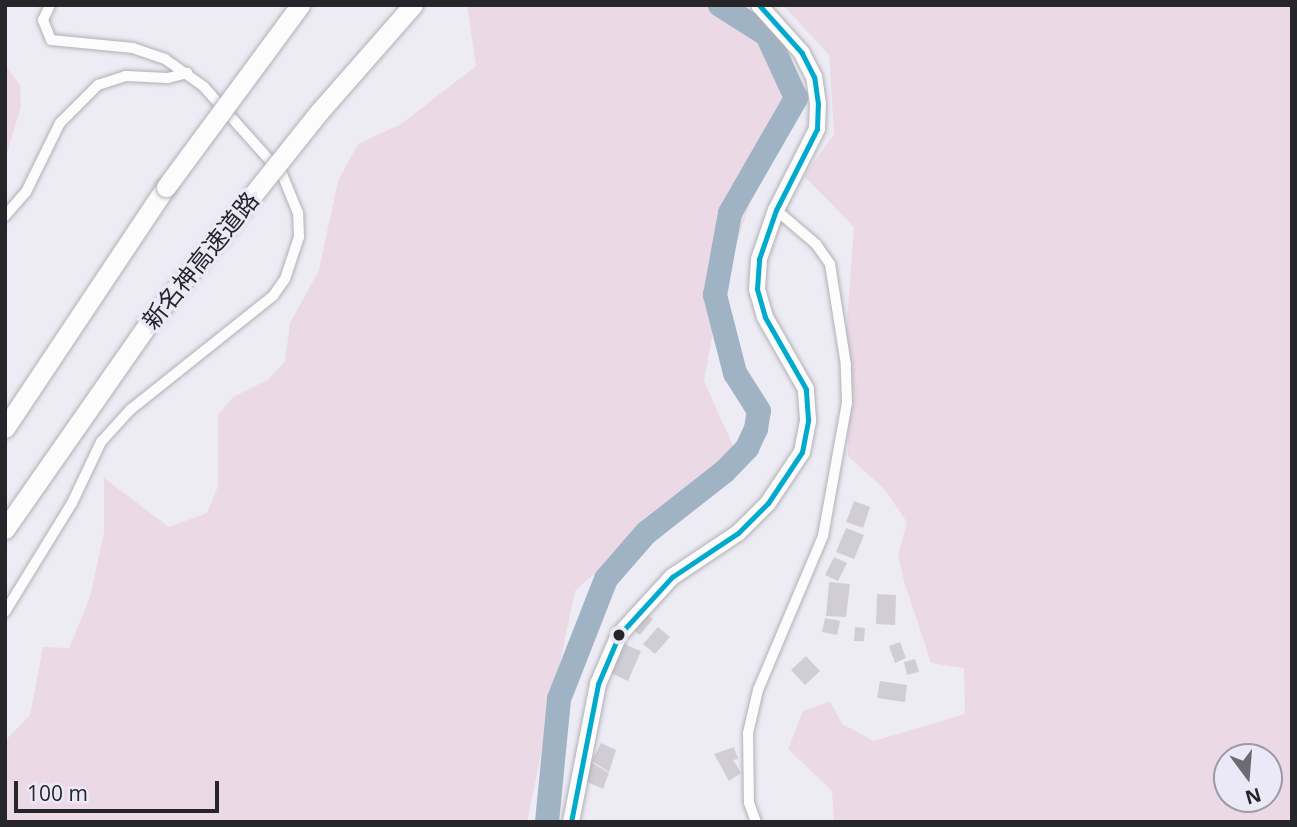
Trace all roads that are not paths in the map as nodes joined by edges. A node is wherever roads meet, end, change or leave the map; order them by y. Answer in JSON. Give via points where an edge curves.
{"nodes":[{"id":1,"x":50,"y":5,"type":"edge"},
{"id":2,"x":300,"y":5,"type":"edge"},
{"id":3,"x":413,"y":5,"type":"edge"},
{"id":4,"x":758,"y":5,"type":"edge"},
{"id":5,"x":187,"y":73,"type":"junction"},
{"id":6,"x":776,"y":210,"type":"junction"},
{"id":7,"x":5,"y":216,"type":"edge"},
{"id":8,"x":5,"y":428,"type":"edge"},
{"id":9,"x":29,"y":491,"type":"junction"},
{"id":10,"x":5,"y":528,"type":"edge"},
{"id":11,"x":5,"y":534,"type":"edge"},
{"id":12,"x":5,"y":612,"type":"edge"},
{"id":13,"x":571,"y":822,"type":"edge"},
{"id":14,"x":756,"y":822,"type":"edge"}],
"edges":[{"from":1,"to":5,"type":"street","via":[[43,20],[51,40],[133,48]]},
{"from":2,"to":8,"type":"highway","bridge":true,"via":[[166,187]]},
{"from":3,"to":9,"type":"highway","name":"新名神高速道路","bridge":true,"via":[[319,112],[148,324]]},
{"from":4,"to":6,"type":"main road","via":[[802,53],[814,77],[818,104],[817,129]]},
{"from":5,"to":7,"type":"street","via":[[126,76],[98,85],[60,123],[26,192]]},
{"from":5,"to":12,"type":"street","via":[[282,174],[298,212],[294,258],[285,279],[258,311],[130,410],[101,442],[72,503]]},
{"from":6,"to":13,"type":"main road","via":[[759,259],[757,289],[765,317],[806,389],[808,419],[802,452],[768,503],[738,533],[672,577],[619,635],[598,684]]},
{"from":6,"to":14,"type":"street","via":[[816,244],[830,264],[846,365],[847,402],[823,536],[758,690],[748,733],[750,803]]},
{"from":9,"to":10,"type":"highway","name":"新名神高速道路"},
{"from":9,"to":11,"type":"highway"}]}
